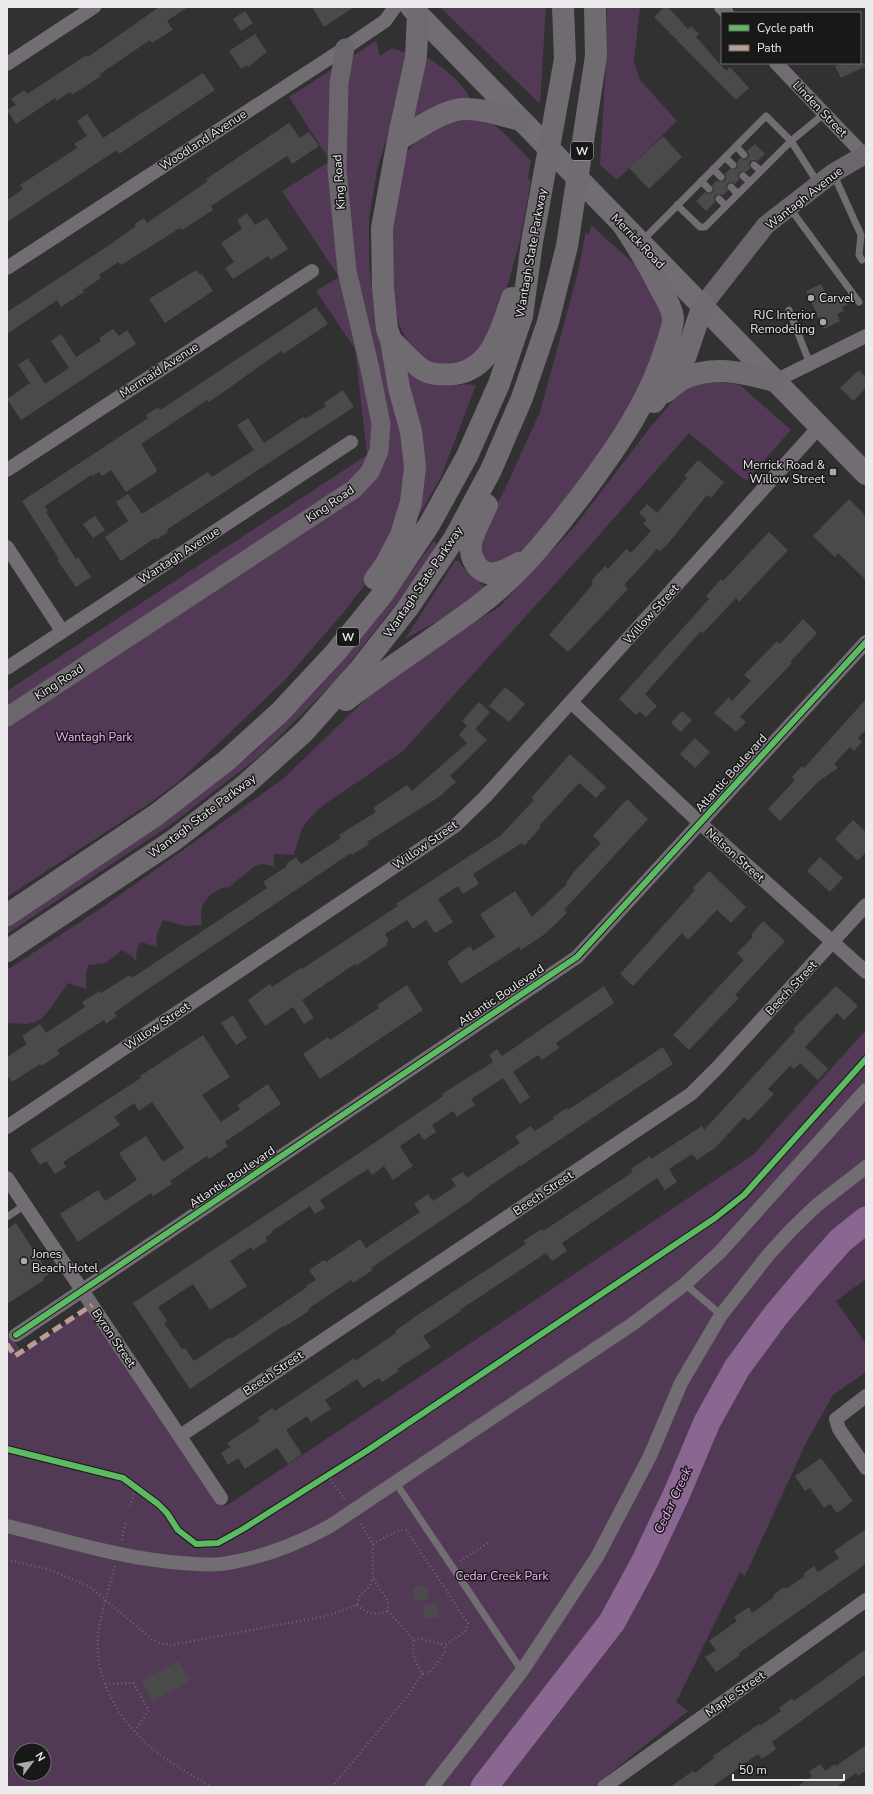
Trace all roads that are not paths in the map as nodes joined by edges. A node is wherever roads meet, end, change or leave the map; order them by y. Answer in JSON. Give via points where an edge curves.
{"nodes":[{"id":1,"x":94,"y":7,"type":"edge"},
{"id":2,"x":396,"y":7,"type":"edge"},
{"id":3,"x":563,"y":7,"type":"edge"},
{"id":4,"x":595,"y":7,"type":"edge"},
{"id":5,"x":415,"y":11,"type":"edge"},
{"id":6,"x":345,"y":48,"type":"junction"},
{"id":7,"x":7,"y":64,"type":"edge"},
{"id":8,"x":777,"y":64,"type":"edge"},
{"id":9,"x":825,"y":112,"type":"junction"},
{"id":10,"x":520,"y":120,"type":"junction"},
{"id":11,"x":398,"y":140,"type":"junction"},
{"id":12,"x":791,"y":141,"type":"junction"},
{"id":13,"x":736,"y":146,"type":"junction"},
{"id":14,"x":744,"y":155,"type":"dead end"},
{"id":15,"x":865,"y":155,"type":"edge"},
{"id":16,"x":725,"y":158,"type":"junction"},
{"id":17,"x":754,"y":164,"type":"dead end"},
{"id":18,"x":733,"y":165,"type":"dead end"},
{"id":19,"x":713,"y":169,"type":"junction"},
{"id":20,"x":761,"y":171,"type":"junction"},
{"id":21,"x":833,"y":173,"type":"junction"},
{"id":22,"x":743,"y":176,"type":"dead end"},
{"id":23,"x":721,"y":177,"type":"dead end"},
{"id":24,"x":701,"y":181,"type":"junction"},
{"id":25,"x":750,"y":182,"type":"junction"},
{"id":26,"x":818,"y":184,"type":"junction"},
{"id":27,"x":731,"y":187,"type":"dead end"},
{"id":28,"x":709,"y":189,"type":"dead end"},
{"id":29,"x":738,"y":194,"type":"junction"},
{"id":30,"x":719,"y":199,"type":"dead end"},
{"id":31,"x":677,"y":205,"type":"junction"},
{"id":32,"x":726,"y":206,"type":"junction"},
{"id":33,"x":789,"y":207,"type":"junction"},
{"id":34,"x":623,"y":225,"type":"junction"},
{"id":35,"x":532,"y":242,"type":"junction"},
{"id":36,"x":640,"y":243,"type":"junction"},
{"id":37,"x":863,"y":243,"type":"edge"},
{"id":38,"x":862,"y":260,"type":"dead end"},
{"id":39,"x":7,"y":268,"type":"edge"},
{"id":40,"x":312,"y":271,"type":"dead end"},
{"id":41,"x":859,"y":302,"type":"dead end"},
{"id":42,"x":703,"y":305,"type":"junction"},
{"id":43,"x":789,"y":310,"type":"dead end"},
{"id":44,"x":866,"y":336,"type":"edge"},
{"id":45,"x":391,"y":340,"type":"junction"},
{"id":46,"x":537,"y":353,"type":"junction"},
{"id":47,"x":810,"y":364,"type":"junction"},
{"id":48,"x":775,"y":381,"type":"junction"},
{"id":49,"x":656,"y":399,"type":"junction"},
{"id":50,"x":820,"y":426,"type":"junction"},
{"id":51,"x":622,"y":439,"type":"junction"},
{"id":52,"x":351,"y":442,"type":"dead end"},
{"id":53,"x":7,"y":470,"type":"edge"},
{"id":54,"x":866,"y":474,"type":"edge"},
{"id":55,"x":7,"y":547,"type":"edge"},
{"id":56,"x":534,"y":554,"type":"junction"},
{"id":57,"x":62,"y":631,"type":"junction"},
{"id":58,"x":866,"y":642,"type":"edge"},
{"id":59,"x":7,"y":668,"type":"edge"},
{"id":60,"x":571,"y":702,"type":"junction"},
{"id":61,"x":280,"y":712,"type":"junction"},
{"id":62,"x":7,"y":717,"type":"edge"},
{"id":63,"x":304,"y":732,"type":"junction"},
{"id":64,"x":700,"y":823,"type":"junction"},
{"id":65,"x":866,"y":905,"type":"edge"},
{"id":66,"x":7,"y":915,"type":"edge"},
{"id":67,"x":833,"y":942,"type":"junction"},
{"id":68,"x":7,"y":951,"type":"edge"},
{"id":69,"x":866,"y":972,"type":"edge"},
{"id":70,"x":866,"y":1090,"type":"edge"},
{"id":71,"x":7,"y":1127,"type":"edge"},
{"id":72,"x":866,"y":1167,"type":"edge"},
{"id":73,"x":7,"y":1178,"type":"edge"},
{"id":74,"x":25,"y":1205,"type":"junction"},
{"id":75,"x":7,"y":1217,"type":"edge"},
{"id":76,"x":685,"y":1284,"type":"junction"},
{"id":77,"x":83,"y":1291,"type":"junction"},
{"id":78,"x":721,"y":1315,"type":"junction"},
{"id":79,"x":16,"y":1335,"type":"dead end"},
{"id":80,"x":866,"y":1396,"type":"edge"},
{"id":81,"x":180,"y":1436,"type":"junction"},
{"id":82,"x":866,"y":1468,"type":"edge"},
{"id":83,"x":396,"y":1483,"type":"junction"},
{"id":84,"x":221,"y":1498,"type":"dead end"},
{"id":85,"x":7,"y":1526,"type":"edge"},
{"id":86,"x":866,"y":1600,"type":"edge"},
{"id":87,"x":522,"y":1671,"type":"junction"},
{"id":88,"x":432,"y":1787,"type":"edge"},
{"id":89,"x":604,"y":1787,"type":"edge"}],
"edges":[{"from":1,"to":7,"type":"street"},
{"from":2,"to":6,"type":"street","name":"Woodland Avenue","via":[[385,21]]},
{"from":3,"to":35,"type":"highway","name":"Wantagh State Parkway","number":"W","via":[[565,59]]},
{"from":4,"to":46,"type":"highway","name":"Wantagh State Parkway","number":"W","via":[[596,56],[567,246],[548,322]]},
{"from":5,"to":10,"type":"main road","name":"Merrick Road"},
{"from":5,"to":11,"type":"highway","via":[[416,57]]},
{"from":6,"to":39,"type":"street","name":"Woodland Avenue"},
{"from":6,"to":62,"type":"street","name":"King Road","via":[[339,83],[337,170],[347,271],[381,424],[379,451],[370,472],[354,489]]},
{"from":8,"to":9,"type":"street","name":"Linden Street"},
{"from":9,"to":12,"type":"lane"},
{"from":9,"to":15,"type":"street","name":"Linden Street"},
{"from":10,"to":11,"type":"highway","via":[[461,109],[438,116]]},
{"from":10,"to":34,"type":"main road","name":"Merrick Road"},
{"from":11,"to":45,"type":"highway","via":[[382,228],[383,288],[387,329]]},
{"from":12,"to":13,"type":"lane","via":[[766,116]]},
{"from":12,"to":20,"type":"lane"},
{"from":12,"to":26,"type":"lane"},
{"from":13,"to":14,"type":"lane"},
{"from":13,"to":16,"type":"lane"},
{"from":15,"to":21,"type":"street","name":"Wantagh Avenue"},
{"from":16,"to":18,"type":"lane"},
{"from":16,"to":19,"type":"lane"},
{"from":17,"to":20,"type":"lane"},
{"from":19,"to":23,"type":"lane"},
{"from":19,"to":24,"type":"lane"},
{"from":20,"to":25,"type":"lane"},
{"from":21,"to":26,"type":"street","name":"Wantagh Avenue"},
{"from":21,"to":37,"type":"lane"},
{"from":22,"to":25,"type":"lane"},
{"from":24,"to":28,"type":"lane"},
{"from":24,"to":31,"type":"lane"},
{"from":25,"to":29,"type":"lane"},
{"from":26,"to":33,"type":"street","name":"Wantagh Avenue"},
{"from":27,"to":29,"type":"lane"},
{"from":29,"to":32,"type":"lane"},
{"from":30,"to":32,"type":"lane"},
{"from":31,"to":32,"type":"lane","via":[[700,227],[705,227]]},
{"from":31,"to":36,"type":"lane"},
{"from":33,"to":41,"type":"lane"},
{"from":33,"to":42,"type":"street","name":"Wantagh Avenue","via":[[766,225]]},
{"from":34,"to":36,"type":"main road","name":"Merrick Road"},
{"from":34,"to":51,"type":"highway","via":[[650,267],[669,304],[674,320],[660,366],[646,398]]},
{"from":35,"to":45,"type":"highway","via":[[497,339],[484,361],[466,372],[445,375],[424,371]]},
{"from":35,"to":61,"type":"highway","name":"Wantagh State Parkway","number":"W","via":[[522,316],[499,384],[467,456],[429,525],[382,595],[336,653]]},
{"from":36,"to":42,"type":"main road","name":"Merrick Road"},
{"from":37,"to":38,"type":"lane","via":[[859,255]]},
{"from":40,"to":53,"type":"street","name":"Mermaid Avenue"},
{"from":42,"to":48,"type":"main road","name":"Merrick Road"},
{"from":42,"to":49,"type":"highway","via":[[685,358]]},
{"from":43,"to":47,"type":"lane"},
{"from":44,"to":47,"type":"street"},
{"from":45,"to":61,"type":"highway","via":[[399,388],[411,431],[415,467],[411,502],[401,535],[386,564]]},
{"from":46,"to":56,"type":"highway","via":[[492,492],[472,541],[472,559],[478,568],[486,573],[495,574]]},
{"from":46,"to":63,"type":"highway","name":"Wantagh State Parkway","number":"W","via":[[522,398],[491,470],[454,540],[407,609],[360,669]]},
{"from":47,"to":48,"type":"street"},
{"from":48,"to":49,"type":"highway","via":[[737,371],[709,370],[682,379]]},
{"from":48,"to":50,"type":"main road","name":"Merrick Road"},
{"from":49,"to":51,"type":"highway"},
{"from":50,"to":54,"type":"main road","name":"Merrick Road"},
{"from":50,"to":60,"type":"street","name":"Willow Street"},
{"from":51,"to":56,"type":"highway","via":[[566,516]]},
{"from":52,"to":57,"type":"street","name":"Wantagh Avenue"},
{"from":55,"to":57,"type":"street"},
{"from":56,"to":63,"type":"highway","via":[[479,606],[396,663]]},
{"from":57,"to":59,"type":"street","name":"Wantagh Avenue"},
{"from":58,"to":64,"type":"street","name":"Atlantic Boulevard"},
{"from":60,"to":64,"type":"street","name":"Nelson Street"},
{"from":60,"to":71,"type":"street","name":"Willow Street","via":[[485,797],[455,826]]},
{"from":61,"to":66,"type":"highway","name":"Wantagh State Parkway","number":"W","via":[[226,761],[156,815]]},
{"from":63,"to":68,"type":"highway","name":"Wantagh State Parkway","number":"W","via":[[245,785],[174,840]]},
{"from":64,"to":67,"type":"street","name":"Nelson Street"},
{"from":64,"to":77,"type":"street","name":"Atlantic Boulevard","via":[[577,957]]},
{"from":65,"to":67,"type":"street","name":"Beech Street"},
{"from":67,"to":69,"type":"street","name":"Nelson Street"},
{"from":67,"to":81,"type":"street","name":"Beech Street","via":[[691,1094]]},
{"from":70,"to":76,"type":"street","via":[[720,1252]]},
{"from":72,"to":78,"type":"street","via":[[817,1205],[792,1229]]},
{"from":73,"to":74,"type":"street","name":"Byron Street"},
{"from":74,"to":75,"type":"lane"},
{"from":74,"to":77,"type":"street","name":"Byron Street"},
{"from":76,"to":78,"type":"lane"},
{"from":76,"to":83,"type":"street","via":[[634,1323]]},
{"from":77,"to":79,"type":"street","name":"Atlantic Boulevard"},
{"from":77,"to":81,"type":"street","name":"Byron Street"},
{"from":78,"to":87,"type":"street","via":[[681,1383],[650,1456],[618,1519]]},
{"from":80,"to":82,"type":"street","via":[[836,1419],[838,1429]]},
{"from":81,"to":84,"type":"street","name":"Byron Street"},
{"from":83,"to":85,"type":"street","via":[[301,1542],[275,1552],[226,1564],[151,1560]]},
{"from":83,"to":87,"type":"lane"},
{"from":86,"to":89,"type":"street","name":"Maple Street"},
{"from":87,"to":88,"type":"street"}]}
